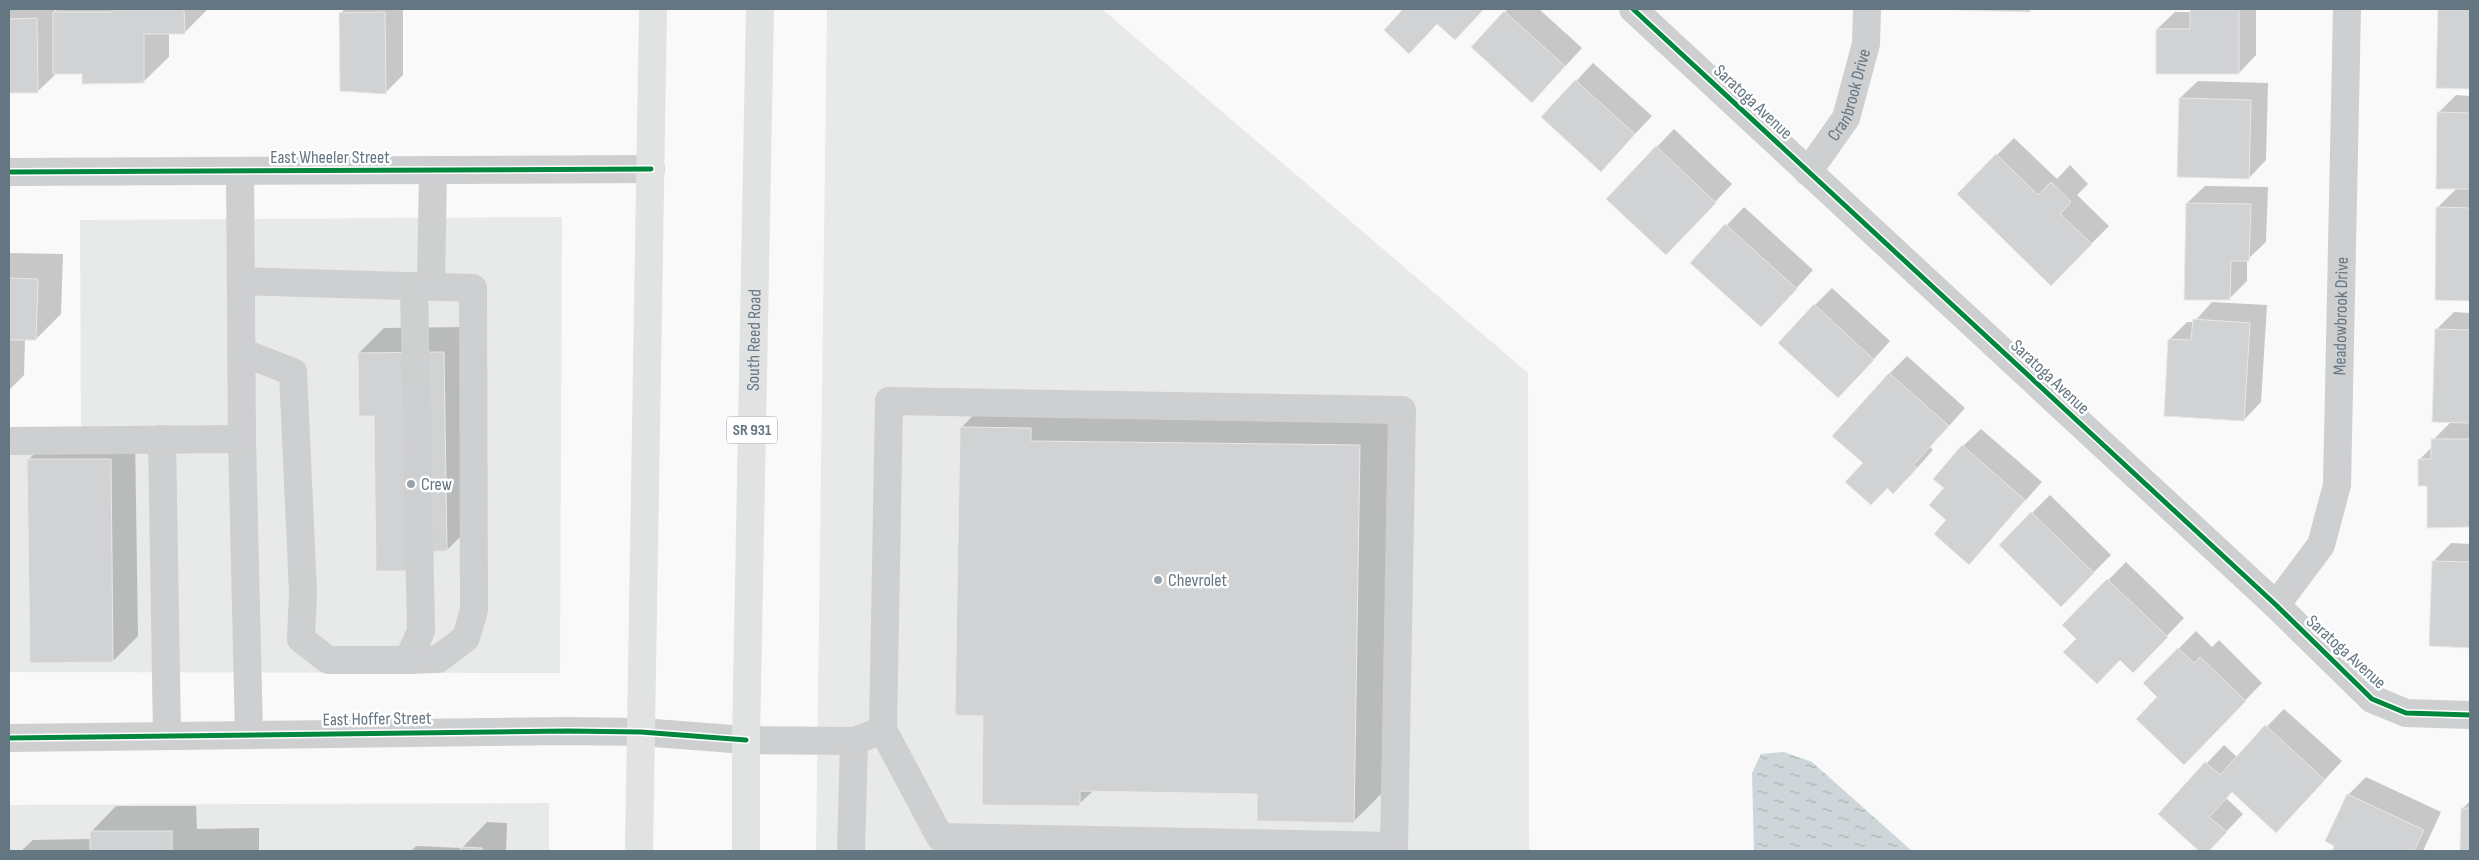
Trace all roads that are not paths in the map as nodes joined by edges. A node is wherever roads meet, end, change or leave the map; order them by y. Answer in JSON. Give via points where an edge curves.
{"nodes":[{"id":1,"x":653,"y":9,"type":"edge"},
{"id":2,"x":760,"y":9,"type":"edge"},
{"id":3,"x":1633,"y":9,"type":"edge"},
{"id":4,"x":1867,"y":9,"type":"edge"},
{"id":5,"x":2347,"y":9,"type":"edge"},
{"id":6,"x":651,"y":169,"type":"junction"},
{"id":7,"x":433,"y":170,"type":"junction"},
{"id":8,"x":240,"y":171,"type":"junction"},
{"id":9,"x":9,"y":172,"type":"edge"},
{"id":10,"x":1808,"y":172,"type":"junction"},
{"id":11,"x":241,"y":281,"type":"junction"},
{"id":12,"x":423,"y":286,"type":"junction"},
{"id":13,"x":241,"y":352,"type":"junction"},
{"id":14,"x":162,"y":439,"type":"junction"},
{"id":15,"x":242,"y":439,"type":"junction"},
{"id":16,"x":9,"y":441,"type":"edge"},
{"id":17,"x":2276,"y":605,"type":"junction"},
{"id":18,"x":408,"y":660,"type":"junction"},
{"id":19,"x":2470,"y":715,"type":"edge"},
{"id":20,"x":883,"y":730,"type":"junction"},
{"id":21,"x":641,"y":732,"type":"junction"},
{"id":22,"x":249,"y":735,"type":"junction"},
{"id":23,"x":167,"y":736,"type":"junction"},
{"id":24,"x":9,"y":738,"type":"edge"},
{"id":25,"x":746,"y":740,"type":"junction"},
{"id":26,"x":854,"y":741,"type":"junction"},
{"id":27,"x":639,"y":851,"type":"edge"},
{"id":28,"x":746,"y":851,"type":"edge"},
{"id":29,"x":851,"y":851,"type":"edge"}],
"edges":[{"from":1,"to":6,"type":"main road"},
{"from":2,"to":25,"type":"main road","name":"South Reed Road","number":"SR 931"},
{"from":3,"to":10,"type":"street","name":"Saratoga Avenue"},
{"from":4,"to":10,"type":"street","name":"Cranbrook Drive","via":[[1866,44],[1846,118]]},
{"from":5,"to":17,"type":"street","name":"Meadowbrook Drive","via":[[2337,486],[2321,545]]},
{"from":6,"to":7,"type":"street","name":"East Wheeler Street"},
{"from":6,"to":21,"type":"main road"},
{"from":7,"to":8,"type":"street","name":"East Wheeler Street"},
{"from":7,"to":12,"type":"street"},
{"from":8,"to":9,"type":"street","name":"East Wheeler Street"},
{"from":8,"to":11,"type":"street"},
{"from":10,"to":17,"type":"street","name":"Saratoga Avenue"},
{"from":11,"to":12,"type":"street"},
{"from":11,"to":13,"type":"street"},
{"from":12,"to":18,"type":"street","via":[[421,631]]},
{"from":12,"to":18,"type":"street","via":[[473,288],[474,610],[466,638],[438,659]]},
{"from":13,"to":15,"type":"street"},
{"from":13,"to":18,"type":"street","via":[[293,372],[303,592],[301,639],[328,660]]},
{"from":14,"to":15,"type":"street"},
{"from":14,"to":16,"type":"street"},
{"from":14,"to":23,"type":"street"},
{"from":15,"to":22,"type":"street"},
{"from":17,"to":19,"type":"street","name":"Saratoga Avenue","via":[[2372,699],[2406,713]]},
{"from":20,"to":20,"type":"street","via":[[889,401],[1402,410],[1394,846],[940,837]]},
{"from":20,"to":26,"type":"street"},
{"from":21,"to":22,"type":"street","name":"East Hoffer Street"},
{"from":21,"to":25,"type":"street","name":"East Hoffer Street"},
{"from":21,"to":27,"type":"main road"},
{"from":22,"to":23,"type":"street","name":"East Hoffer Street"},
{"from":23,"to":24,"type":"street","name":"East Hoffer Street"},
{"from":25,"to":26,"type":"street","name":"East Hoffer Street"},
{"from":25,"to":28,"type":"main road","name":"South Reed Road","number":"SR 931"},
{"from":26,"to":29,"type":"street"}]}
